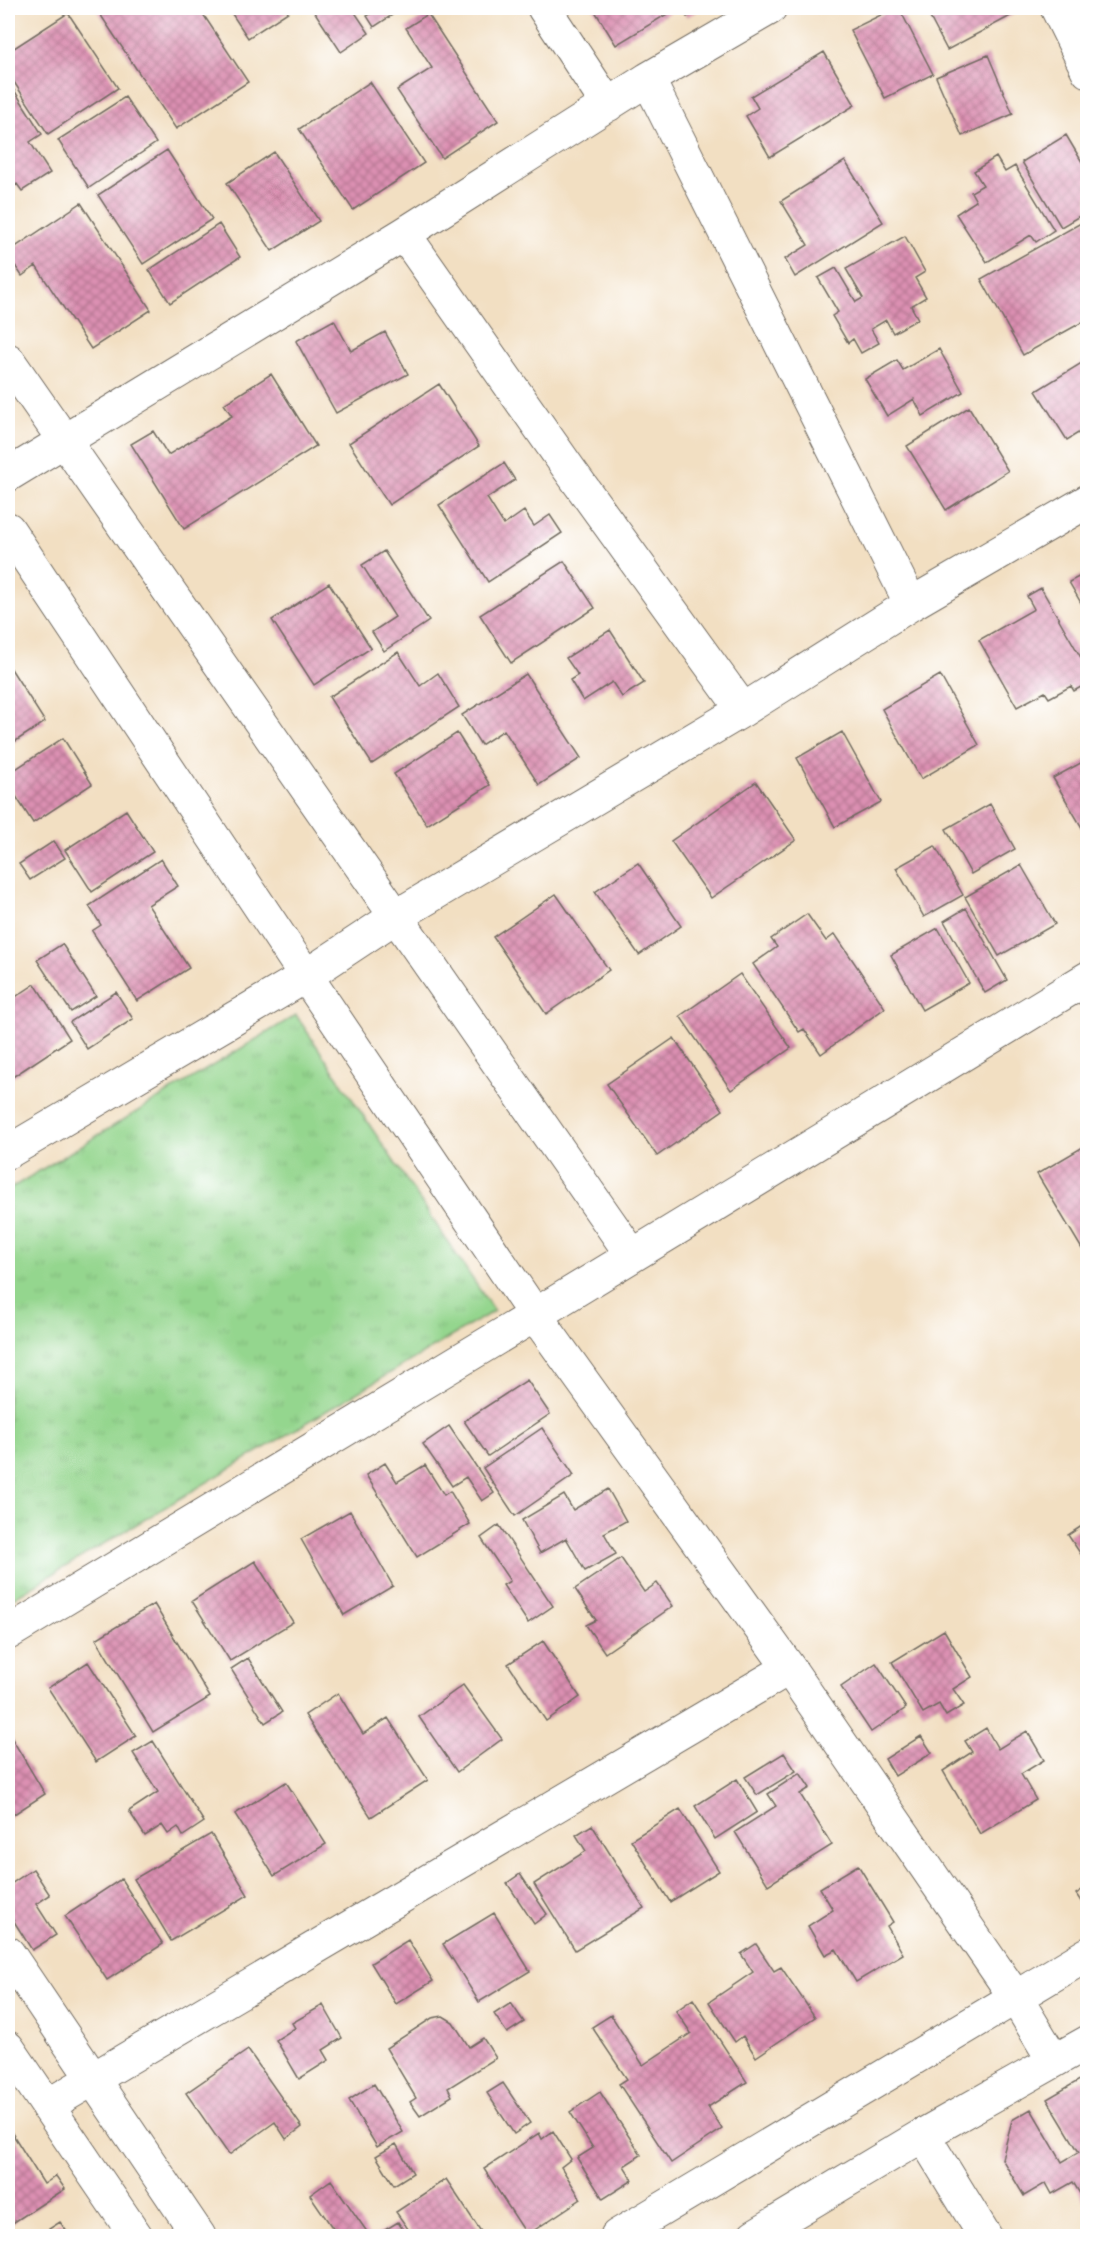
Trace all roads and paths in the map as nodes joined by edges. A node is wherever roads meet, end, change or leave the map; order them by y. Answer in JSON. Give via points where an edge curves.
{"nodes":[{"id":1,"x":544,"y":8,"type":"edge"},
{"id":2,"x":770,"y":8,"type":"edge"},
{"id":3,"x":1056,"y":8,"type":"edge"},
{"id":4,"x":1088,"y":71,"type":"edge"},
{"id":5,"x":648,"y":79,"type":"junction"},
{"id":6,"x":608,"y":105,"type":"junction"},
{"id":7,"x":404,"y":234,"type":"junction"},
{"id":8,"x":8,"y":360,"type":"edge"},
{"id":9,"x":62,"y":440,"type":"junction"},
{"id":10,"x":8,"y":475,"type":"edge"},
{"id":11,"x":1088,"y":501,"type":"edge"},
{"id":12,"x":8,"y":529,"type":"edge"},
{"id":13,"x":910,"y":604,"type":"junction"},
{"id":14,"x":742,"y":710,"type":"junction"},
{"id":15,"x":395,"y":917,"type":"junction"},
{"id":16,"x":306,"y":976,"type":"junction"},
{"id":17,"x":1088,"y":978,"type":"edge"},
{"id":18,"x":8,"y":1152,"type":"edge"},
{"id":19,"x":632,"y":1255,"type":"junction"},
{"id":20,"x":535,"y":1315,"type":"junction"},
{"id":21,"x":8,"y":1633,"type":"edge"},
{"id":22,"x":789,"y":1668,"type":"junction"},
{"id":23,"x":8,"y":1953,"type":"edge"},
{"id":24,"x":1088,"y":1954,"type":"edge"},
{"id":25,"x":1016,"y":1998,"type":"junction"},
{"id":26,"x":1088,"y":2042,"type":"edge"},
{"id":27,"x":8,"y":2048,"type":"edge"},
{"id":28,"x":1054,"y":2061,"type":"junction"},
{"id":29,"x":93,"y":2079,"type":"junction"},
{"id":30,"x":47,"y":2106,"type":"junction"},
{"id":31,"x":923,"y":2135,"type":"junction"},
{"id":32,"x":136,"y":2236,"type":"edge"},
{"id":33,"x":199,"y":2236,"type":"edge"},
{"id":34,"x":617,"y":2236,"type":"edge"},
{"id":35,"x":754,"y":2236,"type":"edge"},
{"id":36,"x":985,"y":2236,"type":"edge"}],
"edges":[{"from":1,"to":6,"type":"street"},
{"from":2,"to":5,"type":"street"},
{"from":3,"to":4,"type":"street"},
{"from":5,"to":6,"type":"street"},
{"from":5,"to":13,"type":"street"},
{"from":6,"to":7,"type":"street"},
{"from":7,"to":9,"type":"street"},
{"from":7,"to":14,"type":"street"},
{"from":8,"to":9,"type":"street"},
{"from":9,"to":10,"type":"street"},
{"from":9,"to":15,"type":"street"},
{"from":11,"to":13,"type":"street"},
{"from":12,"to":16,"type":"street"},
{"from":13,"to":14,"type":"street"},
{"from":14,"to":15,"type":"street"},
{"from":15,"to":16,"type":"street"},
{"from":15,"to":19,"type":"street"},
{"from":16,"to":18,"type":"street"},
{"from":16,"to":20,"type":"street"},
{"from":17,"to":19,"type":"street"},
{"from":19,"to":20,"type":"street"},
{"from":20,"to":21,"type":"street"},
{"from":20,"to":22,"type":"street"},
{"from":22,"to":25,"type":"street"},
{"from":22,"to":29,"type":"street"},
{"from":23,"to":29,"type":"street"},
{"from":24,"to":25,"type":"street"},
{"from":25,"to":28,"type":"street"},
{"from":25,"to":34,"type":"street"},
{"from":26,"to":28,"type":"street"},
{"from":27,"to":30,"type":"street"},
{"from":28,"to":31,"type":"street"},
{"from":29,"to":30,"type":"street"},
{"from":29,"to":33,"type":"street"},
{"from":30,"to":32,"type":"street"},
{"from":31,"to":35,"type":"street"},
{"from":31,"to":36,"type":"street"}]}
